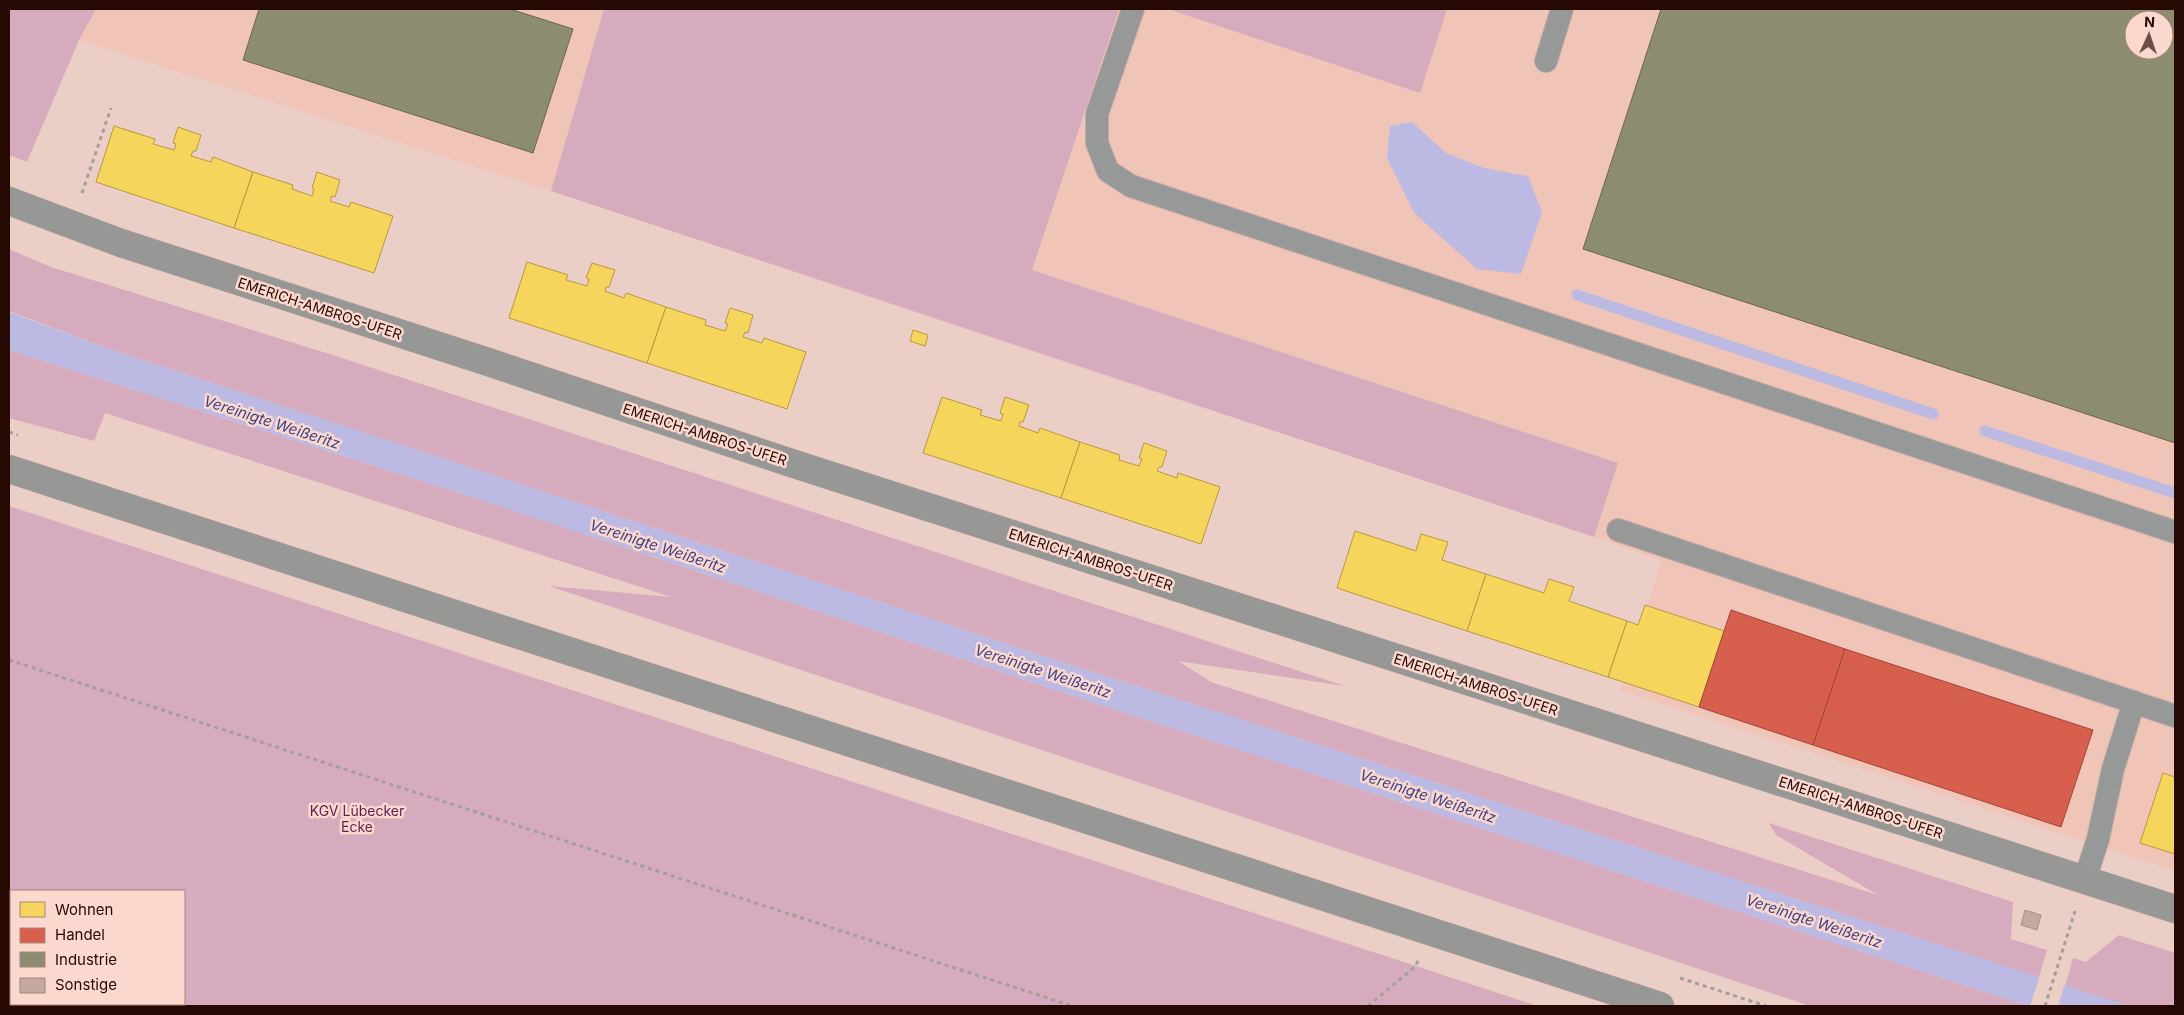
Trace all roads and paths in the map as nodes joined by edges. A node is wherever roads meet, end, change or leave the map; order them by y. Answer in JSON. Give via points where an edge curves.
{"nodes":[{"id":1,"x":1133,"y":9,"type":"edge"},
{"id":2,"x":1562,"y":9,"type":"edge"},
{"id":3,"x":1546,"y":61,"type":"dead end"},
{"id":4,"x":112,"y":108,"type":"dead end"},
{"id":5,"x":9,"y":201,"type":"edge"},
{"id":6,"x":71,"y":224,"type":"junction"},
{"id":7,"x":9,"y":468,"type":"edge"},
{"id":8,"x":1618,"y":530,"type":"dead end"},
{"id":9,"x":2175,"y":532,"type":"edge"},
{"id":10,"x":9,"y":660,"type":"edge"},
{"id":11,"x":2134,"y":702,"type":"junction"},
{"id":12,"x":2175,"y":716,"type":"edge"},
{"id":13,"x":2085,"y":879,"type":"junction"},
{"id":14,"x":2175,"y":908,"type":"edge"},
{"id":15,"x":2072,"y":919,"type":"dead end"},
{"id":16,"x":1418,"y":960,"type":"dead end"},
{"id":17,"x":1072,"y":1006,"type":"edge"},
{"id":18,"x":1368,"y":1006,"type":"edge"},
{"id":19,"x":1660,"y":1006,"type":"edge"},
{"id":20,"x":2045,"y":1006,"type":"edge"}],
"edges":[{"from":1,"to":9,"type":"lane","via":[[1097,114],[1097,143],[1108,170],[1131,186]]},
{"from":2,"to":3,"type":"lane"},
{"from":4,"to":6,"type":"path"},
{"from":5,"to":6,"type":"main road","name":"EMERICH-AMBROS-UFER"},
{"from":6,"to":13,"type":"main road","name":"EMERICH-AMBROS-UFER","via":[[120,244],[782,460]]},
{"from":7,"to":19,"type":"main road"},
{"from":8,"to":11,"type":"lane"},
{"from":10,"to":17,"type":"path"},
{"from":11,"to":12,"type":"lane"},
{"from":11,"to":13,"type":"lane"},
{"from":13,"to":14,"type":"main road","name":"EMERICH-AMBROS-UFER"},
{"from":15,"to":20,"type":"path"},
{"from":16,"to":18,"type":"path","via":[[1416,966]]}]}
